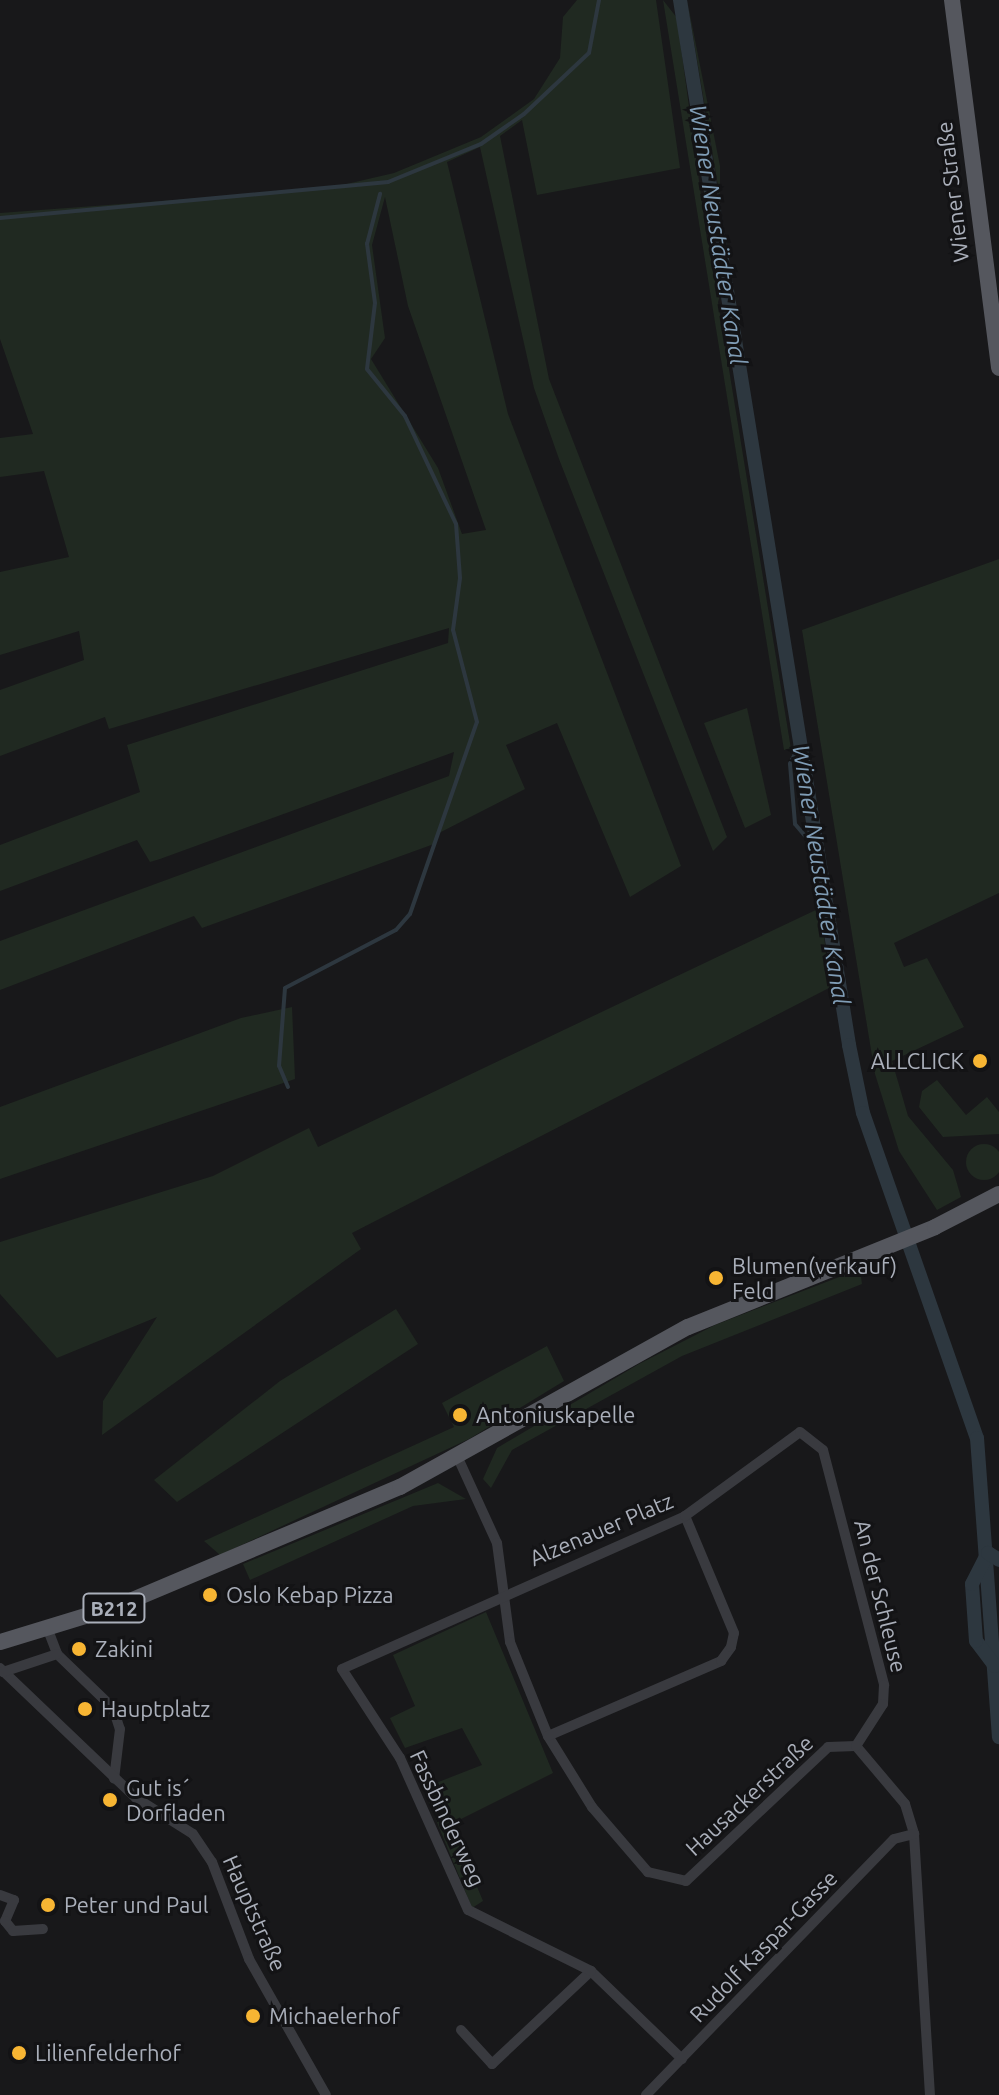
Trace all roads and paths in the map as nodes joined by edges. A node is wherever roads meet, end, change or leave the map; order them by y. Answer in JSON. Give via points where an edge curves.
{"nodes":[{"id":1,"x":953,"y":5,"type":"edge"},
{"id":2,"x":999,"y":368,"type":"edge"},
{"id":3,"x":999,"y":1194,"type":"edge"},
{"id":4,"x":823,"y":1450,"type":"joint"},
{"id":5,"x":458,"y":1458,"type":"junction"},
{"id":6,"x":685,"y":1516,"type":"junction"},
{"id":7,"x":505,"y":1591,"type":"junction"},
{"id":8,"x":48,"y":1630,"type":"junction"},
{"id":9,"x":0,"y":1642,"type":"edge"},
{"id":10,"x":57,"y":1654,"type":"junction"},
{"id":11,"x":342,"y":1669,"type":"joint"},
{"id":12,"x":1,"y":1670,"type":"edge"},
{"id":13,"x":548,"y":1736,"type":"junction"},
{"id":14,"x":856,"y":1746,"type":"junction"},
{"id":15,"x":114,"y":1779,"type":"junction"},
{"id":16,"x":914,"y":1834,"type":"junction"},
{"id":17,"x":0,"y":1895,"type":"edge"},
{"id":18,"x":43,"y":1929,"type":"dead end"},
{"id":19,"x":591,"y":1971,"type":"junction"},
{"id":20,"x":461,"y":2030,"type":"dead end"},
{"id":21,"x":682,"y":2059,"type":"junction"},
{"id":22,"x":326,"y":2095,"type":"edge"},
{"id":23,"x":646,"y":2095,"type":"edge"},
{"id":24,"x":930,"y":2095,"type":"edge"}],
"edges":[{"from":1,"to":2,"type":"main road","name":"Wiener Straße"},
{"from":3,"to":5,"type":"main road","number":"B212","via":[[893,1245],[688,1327]]},
{"from":4,"to":6,"type":"street","name":"Alzenauer Platz","via":[[800,1432]]},
{"from":4,"to":14,"type":"street","name":"An der Schleuse","via":[[884,1685],[883,1704]]},
{"from":5,"to":7,"type":"street","name":"Hausackerstraße","via":[[497,1543]]},
{"from":5,"to":8,"type":"main road","number":"B212","via":[[223,1562]]},
{"from":6,"to":7,"type":"street","name":"Alzenauer Platz"},
{"from":6,"to":13,"type":"street","via":[[734,1633],[731,1647],[721,1661]]},
{"from":7,"to":11,"type":"street","name":"Alzenauer Platz"},
{"from":7,"to":13,"type":"street","name":"Hausackerstraße","via":[[510,1642]]},
{"from":8,"to":9,"type":"main road","number":"B212"},
{"from":8,"to":10,"type":"street"},
{"from":10,"to":12,"type":"street"},
{"from":10,"to":15,"type":"street","via":[[113,1708],[120,1729]]},
{"from":11,"to":19,"type":"street","name":"Fassbinderweg","via":[[400,1758],[468,1910]]},
{"from":12,"to":15,"type":"street"},
{"from":13,"to":14,"type":"street","name":"Hausackerstraße","via":[[592,1807],[648,1872],[666,1881],[686,1881],[828,1747]]},
{"from":14,"to":16,"type":"street","via":[[905,1804]]},
{"from":15,"to":22,"type":"street","name":"Hauptstraße","via":[[193,1834],[212,1862],[249,1959]]},
{"from":16,"to":21,"type":"street","name":"Rudolf Kaspar-Gasse","via":[[894,1839]]},
{"from":16,"to":24,"type":"street"},
{"from":17,"to":18,"type":"street","via":[[14,1900],[5,1921],[13,1931]]},
{"from":19,"to":20,"type":"street","via":[[492,2064]]},
{"from":19,"to":21,"type":"street","name":"Fassbinderweg"},
{"from":21,"to":23,"type":"street","name":"Rudolf Kaspar-Gasse"}]}
